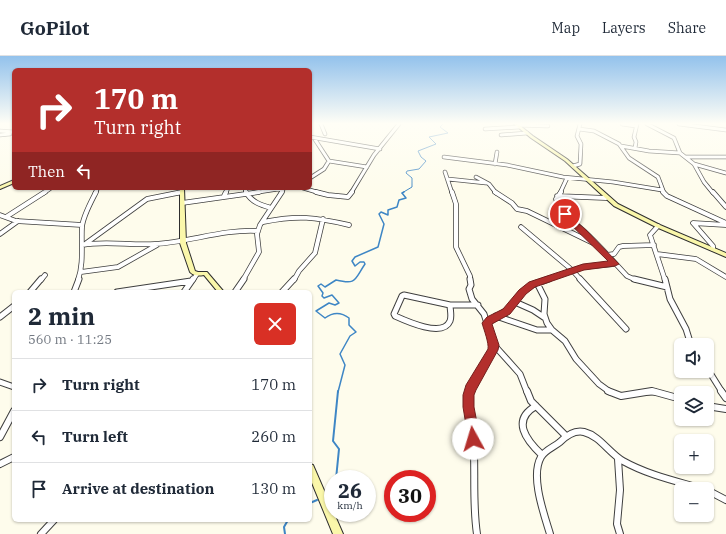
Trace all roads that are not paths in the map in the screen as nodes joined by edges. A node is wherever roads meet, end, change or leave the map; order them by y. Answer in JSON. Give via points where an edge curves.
{"nodes":[{"id":1,"x":319,"y":146,"type":"edge"},
{"id":2,"x":364,"y":146,"type":"edge"},
{"id":3,"x":382,"y":146,"type":"edge"},
{"id":4,"x":546,"y":146,"type":"edge"},
{"id":5,"x":580,"y":146,"type":"edge"},
{"id":6,"x":621,"y":146,"type":"edge"},
{"id":7,"x":623,"y":146,"type":"edge"},
{"id":8,"x":677,"y":146,"type":"edge"},
{"id":9,"x":636,"y":148,"type":"joint"},
{"id":10,"x":380,"y":149,"type":"junction"},
{"id":11,"x":497,"y":152,"type":"dead end"},
{"id":12,"x":680,"y":153,"type":"junction"},
{"id":13,"x":684,"y":156,"type":"junction"},
{"id":14,"x":444,"y":157,"type":"dead end"},
{"id":15,"x":726,"y":157,"type":"edge"},
{"id":16,"x":329,"y":161,"type":"junction"},
{"id":17,"x":495,"y":164,"type":"junction"},
{"id":18,"x":694,"y":164,"type":"junction"},
{"id":19,"x":573,"y":166,"type":"junction"},
{"id":20,"x":367,"y":167,"type":"junction"},
{"id":21,"x":445,"y":172,"type":"dead end"},
{"id":22,"x":726,"y":173,"type":"edge"},
{"id":23,"x":476,"y":176,"type":"dead end"},
{"id":24,"x":312,"y":177,"type":"edge"},
{"id":25,"x":568,"y":178,"type":"junction"},
{"id":26,"x":448,"y":180,"type":"junction"},
{"id":27,"x":589,"y":180,"type":"junction"},
{"id":28,"x":12,"y":182,"type":"edge"},
{"id":29,"x":488,"y":184,"type":"junction"},
{"id":30,"x":0,"y":188,"type":"edge"},
{"id":31,"x":48,"y":190,"type":"edge"},
{"id":32,"x":96,"y":190,"type":"edge"},
{"id":33,"x":182,"y":190,"type":"edge"},
{"id":34,"x":227,"y":190,"type":"edge"},
{"id":35,"x":245,"y":190,"type":"edge"},
{"id":36,"x":269,"y":190,"type":"edge"},
{"id":37,"x":283,"y":190,"type":"edge"},
{"id":38,"x":310,"y":190,"type":"edge"},
{"id":39,"x":662,"y":190,"type":"junction"},
{"id":40,"x":246,"y":193,"type":"junction"},
{"id":41,"x":224,"y":196,"type":"junction"},
{"id":42,"x":557,"y":196,"type":"junction"},
{"id":43,"x":606,"y":198,"type":"junction"},
{"id":44,"x":182,"y":203,"type":"junction"},
{"id":45,"x":726,"y":207,"type":"edge"},
{"id":46,"x":271,"y":208,"type":"junction"},
{"id":47,"x":0,"y":215,"type":"edge"},
{"id":48,"x":6,"y":217,"type":"junction"},
{"id":49,"x":323,"y":219,"type":"junction"},
{"id":50,"x":18,"y":221,"type":"junction"},
{"id":51,"x":263,"y":222,"type":"junction"},
{"id":52,"x":726,"y":224,"type":"edge"},
{"id":53,"x":82,"y":225,"type":"junction"},
{"id":54,"x":349,"y":225,"type":"dead end"},
{"id":55,"x":658,"y":226,"type":"junction"},
{"id":56,"x":522,"y":227,"type":"dead end"},
{"id":57,"x":258,"y":231,"type":"junction"},
{"id":58,"x":0,"y":234,"type":"edge"},
{"id":59,"x":182,"y":240,"type":"junction"},
{"id":60,"x":595,"y":243,"type":"junction"},
{"id":61,"x":84,"y":244,"type":"junction"},
{"id":62,"x":158,"y":244,"type":"junction"},
{"id":63,"x":654,"y":246,"type":"junction"},
{"id":64,"x":712,"y":249,"type":"junction"},
{"id":65,"x":656,"y":254,"type":"junction"},
{"id":66,"x":607,"y":255,"type":"junction"},
{"id":67,"x":726,"y":255,"type":"edge"},
{"id":68,"x":615,"y":264,"type":"junction"},
{"id":69,"x":572,"y":270,"type":"junction"},
{"id":70,"x":81,"y":272,"type":"junction"},
{"id":71,"x":197,"y":274,"type":"junction"},
{"id":72,"x":45,"y":275,"type":"dead end"},
{"id":73,"x":726,"y":277,"type":"edge"},
{"id":74,"x":190,"y":281,"type":"junction"},
{"id":75,"x":537,"y":283,"type":"junction"},
{"id":76,"x":668,"y":287,"type":"junction"},
{"id":77,"x":32,"y":290,"type":"edge"},
{"id":78,"x":75,"y":290,"type":"edge"},
{"id":79,"x":130,"y":290,"type":"edge"},
{"id":80,"x":185,"y":290,"type":"edge"},
{"id":81,"x":219,"y":290,"type":"edge"},
{"id":82,"x":236,"y":290,"type":"edge"},
{"id":83,"x":284,"y":290,"type":"edge"},
{"id":84,"x":515,"y":302,"type":"junction"},
{"id":85,"x":450,"y":304,"type":"junction"},
{"id":86,"x":478,"y":305,"type":"junction"},
{"id":87,"x":12,"y":307,"type":"edge"},
{"id":88,"x":0,"y":311,"type":"edge"},
{"id":89,"x":7,"y":311,"type":"junction"},
{"id":90,"x":496,"y":316,"type":"junction"},
{"id":91,"x":0,"y":317,"type":"edge"},
{"id":92,"x":545,"y":318,"type":"junction"},
{"id":93,"x":487,"y":323,"type":"junction"},
{"id":94,"x":626,"y":329,"type":"dead end"},
{"id":95,"x":552,"y":330,"type":"junction"},
{"id":96,"x":689,"y":338,"type":"edge"},
{"id":97,"x":494,"y":345,"type":"junction"},
{"id":98,"x":713,"y":378,"type":"edge"},
{"id":99,"x":0,"y":382,"type":"edge"},
{"id":100,"x":12,"y":386,"type":"edge"},
{"id":101,"x":674,"y":397,"type":"edge"},
{"id":102,"x":726,"y":398,"type":"edge"},
{"id":103,"x":536,"y":406,"type":"junction"},
{"id":104,"x":714,"y":407,"type":"edge"},
{"id":105,"x":726,"y":409,"type":"edge"},
{"id":106,"x":12,"y":414,"type":"edge"},
{"id":107,"x":566,"y":436,"type":"junction"},
{"id":108,"x":0,"y":437,"type":"edge"},
{"id":109,"x":542,"y":455,"type":"junction"},
{"id":110,"x":12,"y":458,"type":"edge"},
{"id":111,"x":618,"y":459,"type":"junction"},
{"id":112,"x":0,"y":464,"type":"edge"},
{"id":113,"x":312,"y":473,"type":"edge"},
{"id":114,"x":681,"y":482,"type":"edge"},
{"id":115,"x":714,"y":494,"type":"edge"},
{"id":116,"x":726,"y":500,"type":"edge"},
{"id":117,"x":52,"y":522,"type":"edge"},
{"id":118,"x":41,"y":534,"type":"edge"},
{"id":119,"x":338,"y":534,"type":"edge"},
{"id":120,"x":477,"y":534,"type":"edge"},
{"id":121,"x":550,"y":534,"type":"edge"},
{"id":122,"x":620,"y":534,"type":"edge"}],
"edges":[{"from":1,"to":16,"type":"street"},
{"from":2,"to":10,"type":"street"},
{"from":3,"to":10,"type":"street"},
{"from":4,"to":19,"type":"street"},
{"from":5,"to":19,"type":"street","via":[[580,164]]},
{"from":6,"to":39,"type":"street","via":[[629,158],[658,177]]},
{"from":7,"to":9,"type":"street"},
{"from":8,"to":12,"type":"street"},
{"from":9,"to":12,"type":"street"},
{"from":10,"to":20,"type":"street"},
{"from":11,"to":17,"type":"street"},
{"from":12,"to":13,"type":"street"},
{"from":13,"to":15,"type":"street"},
{"from":13,"to":18,"type":"street"},
{"from":14,"to":17,"type":"street"},
{"from":16,"to":20,"type":"street"},
{"from":16,"to":24,"type":"street","via":[[324,169]]},
{"from":17,"to":25,"type":"street"},
{"from":18,"to":22,"type":"street"},
{"from":18,"to":45,"type":"street","via":[[704,182]]},
{"from":19,"to":27,"type":"street"},
{"from":20,"to":38,"type":"street","via":[[348,197]]},
{"from":21,"to":26,"type":"street"},
{"from":23,"to":29,"type":"street"},
{"from":25,"to":27,"type":"street"},
{"from":25,"to":42,"type":"street"},
{"from":26,"to":29,"type":"street"},
{"from":26,"to":86,"type":"street","via":[[457,210],[456,247],[470,276],[470,295]]},
{"from":27,"to":39,"type":"street"},
{"from":27,"to":43,"type":"street"},
{"from":28,"to":30,"type":"street"},
{"from":29,"to":60,"type":"street","via":[[517,209],[527,211]]},
{"from":31,"to":48,"type":"street"},
{"from":32,"to":53,"type":"street"},
{"from":33,"to":44,"type":"street"},
{"from":33,"to":61,"type":"street","via":[[147,199]]},
{"from":34,"to":41,"type":"street"},
{"from":35,"to":40,"type":"street"},
{"from":36,"to":40,"type":"street"},
{"from":37,"to":46,"type":"street"},
{"from":39,"to":52,"type":"street","via":[[670,198],[692,206]]},
{"from":40,"to":41,"type":"street"},
{"from":40,"to":46,"type":"street","via":[[249,199]]},
{"from":41,"to":44,"type":"street"},
{"from":42,"to":43,"type":"street"},
{"from":42,"to":60,"type":"street","via":[[560,209]]},
{"from":43,"to":55,"type":"street","via":[[616,206]]},
{"from":44,"to":59,"type":"street"},
{"from":46,"to":51,"type":"street"},
{"from":47,"to":48,"type":"street"},
{"from":48,"to":50,"type":"street"},
{"from":49,"to":51,"type":"street","via":[[281,219]]},
{"from":49,"to":54,"type":"street"},
{"from":49,"to":83,"type":"street","via":[[315,253]]},
{"from":50,"to":53,"type":"street"},
{"from":50,"to":58,"type":"street"},
{"from":51,"to":57,"type":"street"},
{"from":52,"to":64,"type":"street","via":[[694,223],[713,246]]},
{"from":53,"to":61,"type":"street"},
{"from":55,"to":63,"type":"street","via":[[650,235]]},
{"from":55,"to":64,"type":"street"},
{"from":56,"to":69,"type":"street"},
{"from":57,"to":59,"type":"street","via":[[216,232]]},
{"from":57,"to":82,"type":"street","via":[[258,256]]},
{"from":59,"to":62,"type":"street"},
{"from":59,"to":71,"type":"street","via":[[193,272]]},
{"from":60,"to":66,"type":"street"},
{"from":61,"to":62,"type":"street"},
{"from":61,"to":70,"type":"street"},
{"from":62,"to":70,"type":"street","via":[[118,267]]},
{"from":63,"to":65,"type":"street"},
{"from":63,"to":66,"type":"street","via":[[623,246],[614,254]]},
{"from":64,"to":67,"type":"street"},
{"from":65,"to":73,"type":"street","via":[[696,258]]},
{"from":65,"to":76,"type":"street","via":[[664,270]]},
{"from":66,"to":68,"type":"street"},
{"from":68,"to":69,"type":"street","via":[[593,265]]},
{"from":68,"to":76,"type":"street","via":[[633,279]]},
{"from":69,"to":75,"type":"street"},
{"from":69,"to":94,"type":"street"},
{"from":70,"to":78,"type":"street"},
{"from":71,"to":74,"type":"street"},
{"from":71,"to":81,"type":"street","via":[[205,273]]},
{"from":72,"to":77,"type":"street"},
{"from":74,"to":79,"type":"street"},
{"from":74,"to":80,"type":"street"},
{"from":75,"to":84,"type":"street","via":[[528,288]]},
{"from":75,"to":92,"type":"street","via":[[544,299]]},
{"from":76,"to":96,"type":"street","via":[[670,299]]},
{"from":84,"to":90,"type":"street"},
{"from":84,"to":92,"type":"street"},
{"from":85,"to":85,"type":"street","via":[[404,295],[394,314],[427,329],[437,329],[449,323]]},
{"from":85,"to":86,"type":"street"},
{"from":86,"to":93,"type":"street"},
{"from":87,"to":89,"type":"street"},
{"from":88,"to":89,"type":"street"},
{"from":89,"to":91,"type":"street"},
{"from":90,"to":93,"type":"street"},
{"from":90,"to":95,"type":"street","via":[[537,330]]},
{"from":92,"to":95,"type":"street"},
{"from":93,"to":97,"type":"street"},
{"from":95,"to":101,"type":"street","via":[[565,341],[580,364],[608,391],[627,396],[652,391]]},
{"from":97,"to":103,"type":"street","via":[[520,374],[528,395]]},
{"from":97,"to":120,"type":"street","via":[[469,395],[473,439],[472,494]]},
{"from":98,"to":102,"type":"street"},
{"from":99,"to":100,"type":"street"},
{"from":103,"to":107,"type":"street"},
{"from":103,"to":109,"type":"street","via":[[524,416],[522,422],[527,439]]},
{"from":104,"to":105,"type":"street"},
{"from":106,"to":108,"type":"street"},
{"from":107,"to":109,"type":"street"},
{"from":107,"to":111,"type":"street","via":[[576,432],[588,434]]},
{"from":109,"to":121,"type":"street","via":[[539,459],[537,484]]},
{"from":110,"to":112,"type":"street"},
{"from":111,"to":114,"type":"street","via":[[639,469]]},
{"from":111,"to":122,"type":"street"},
{"from":113,"to":119,"type":"street"},
{"from":115,"to":116,"type":"street"},
{"from":117,"to":118,"type":"street"}]}
